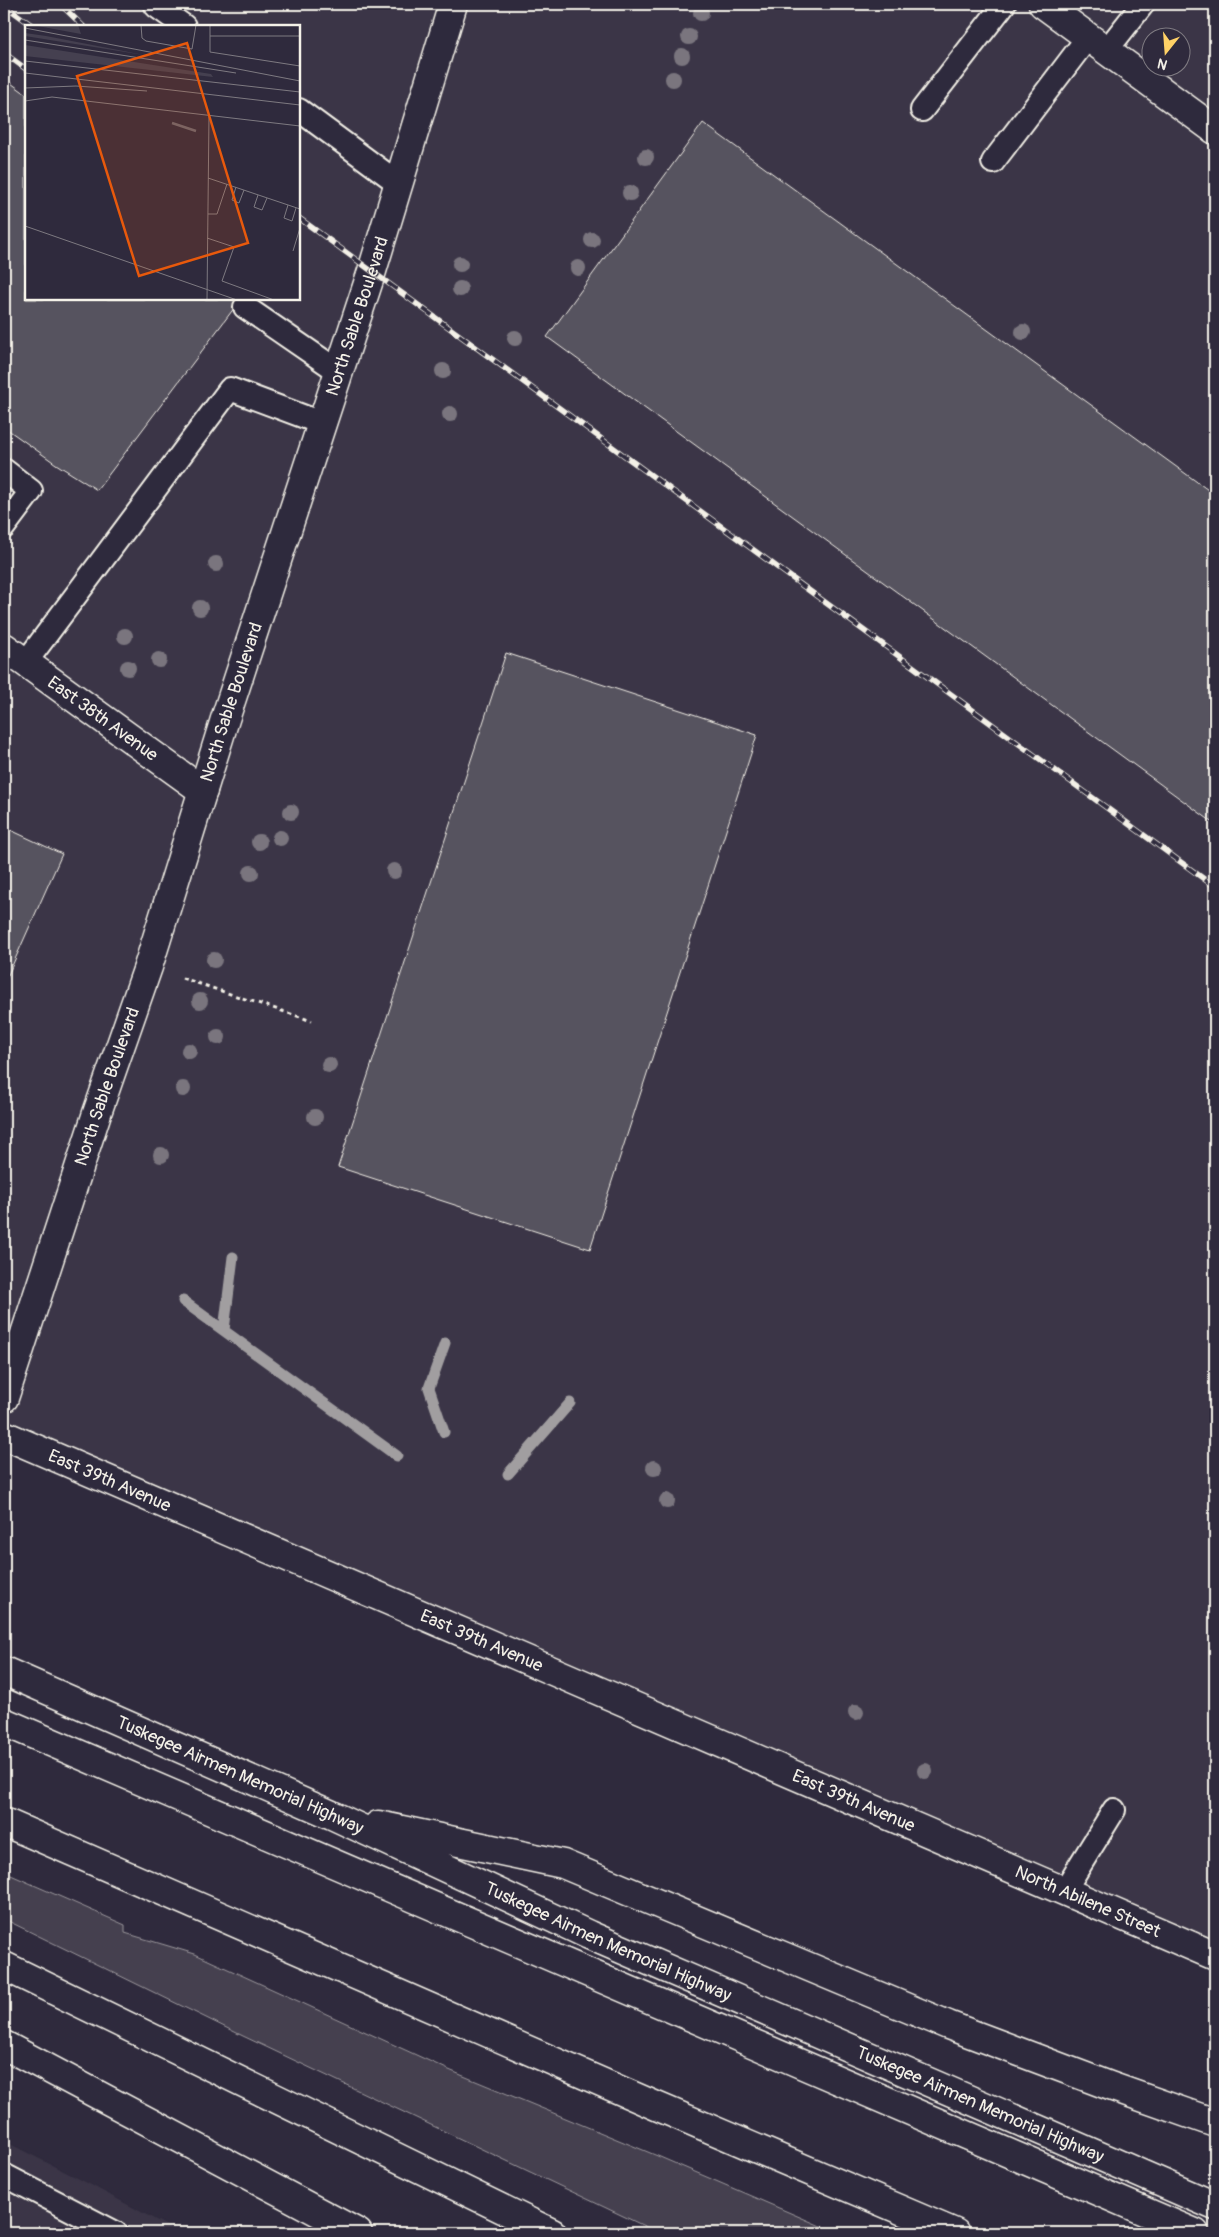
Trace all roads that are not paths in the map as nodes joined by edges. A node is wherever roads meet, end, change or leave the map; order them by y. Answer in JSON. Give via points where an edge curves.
{"nodes":[{"id":1,"x":157,"y":4,"type":"edge"},
{"id":2,"x":453,"y":4,"type":"edge"},
{"id":3,"x":1004,"y":4,"type":"edge"},
{"id":4,"x":1042,"y":4,"type":"edge"},
{"id":5,"x":1143,"y":4,"type":"edge"},
{"id":6,"x":183,"y":25,"type":"edge"},
{"id":7,"x":1097,"y":44,"type":"junction"},
{"id":8,"x":922,"y":110,"type":"dead end"},
{"id":9,"x":300,"y":111,"type":"edge"},
{"id":10,"x":1215,"y":130,"type":"edge"},
{"id":11,"x":993,"y":162,"type":"dead end"},
{"id":12,"x":398,"y":183,"type":"junction"},
{"id":13,"x":245,"y":307,"type":"dead end"},
{"id":14,"x":338,"y":371,"type":"junction"},
{"id":15,"x":321,"y":423,"type":"junction"},
{"id":16,"x":4,"y":470,"type":"edge"},
{"id":17,"x":4,"y":526,"type":"edge"},
{"id":18,"x":4,"y":647,"type":"edge"},
{"id":19,"x":26,"y":662,"type":"junction"},
{"id":20,"x":203,"y":791,"type":"junction"},
{"id":21,"x":4,"y":1398,"type":"edge"},
{"id":22,"x":4,"y":1435,"type":"edge"},
{"id":23,"x":4,"y":1671,"type":"edge"},
{"id":24,"x":4,"y":1722,"type":"edge"},
{"id":25,"x":1114,"y":1810,"type":"dead end"},
{"id":26,"x":332,"y":1815,"type":"junction"},
{"id":27,"x":4,"y":1822,"type":"edge"},
{"id":28,"x":960,"y":1846,"type":"joint"},
{"id":29,"x":1064,"y":1891,"type":"junction"},
{"id":30,"x":1215,"y":1956,"type":"edge"},
{"id":31,"x":4,"y":1966,"type":"edge"},
{"id":32,"x":4,"y":2045,"type":"edge"},
{"id":33,"x":1215,"y":2123,"type":"edge"},
{"id":34,"x":4,"y":2175,"type":"edge"},
{"id":35,"x":1215,"y":2206,"type":"edge"},
{"id":36,"x":116,"y":2233,"type":"edge"},
{"id":37,"x":358,"y":2233,"type":"edge"},
{"id":38,"x":552,"y":2233,"type":"edge"},
{"id":39,"x":955,"y":2233,"type":"edge"},
{"id":40,"x":1195,"y":2233,"type":"edge"}],
"edges":[{"from":1,"to":6,"type":"lane"},
{"from":2,"to":12,"type":"main road","name":"North Sable Boulevard"},
{"from":3,"to":8,"type":"lane"},
{"from":4,"to":7,"type":"main road"},
{"from":5,"to":7,"type":"lane"},
{"from":7,"to":10,"type":"main road"},
{"from":7,"to":11,"type":"lane"},
{"from":9,"to":12,"type":"lane"},
{"from":12,"to":14,"type":"main road","name":"North Sable Boulevard"},
{"from":13,"to":14,"type":"lane"},
{"from":14,"to":15,"type":"main road","name":"North Sable Boulevard"},
{"from":15,"to":19,"type":"lane","via":[[230,388]]},
{"from":15,"to":20,"type":"main road","name":"North Sable Boulevard"},
{"from":16,"to":17,"type":"lane","via":[[31,491]]},
{"from":18,"to":19,"type":"main road","name":"East 38th Avenue"},
{"from":19,"to":20,"type":"main road","name":"East 38th Avenue"},
{"from":20,"to":21,"type":"main road","name":"North Sable Boulevard","via":[[148,967]]},
{"from":22,"to":28,"type":"main road","name":"East 39th Avenue"},
{"from":23,"to":26,"type":"main road","name":"Tuskegee Airmen Memorial Highway"},
{"from":24,"to":40,"type":"main road"},
{"from":25,"to":29,"type":"lane"},
{"from":26,"to":33,"type":"main road","via":[[564,1864],[948,2025]]},
{"from":26,"to":35,"type":"main road","name":"Tuskegee Airmen Memorial Highway","via":[[598,1939]]},
{"from":27,"to":39,"type":"main road"},
{"from":28,"to":29,"type":"main road","name":"North Abilene Street"},
{"from":29,"to":30,"type":"main road","name":"North Abilene Street"},
{"from":31,"to":38,"type":"main road"},
{"from":32,"to":37,"type":"main road"},
{"from":34,"to":36,"type":"lane"}]}
